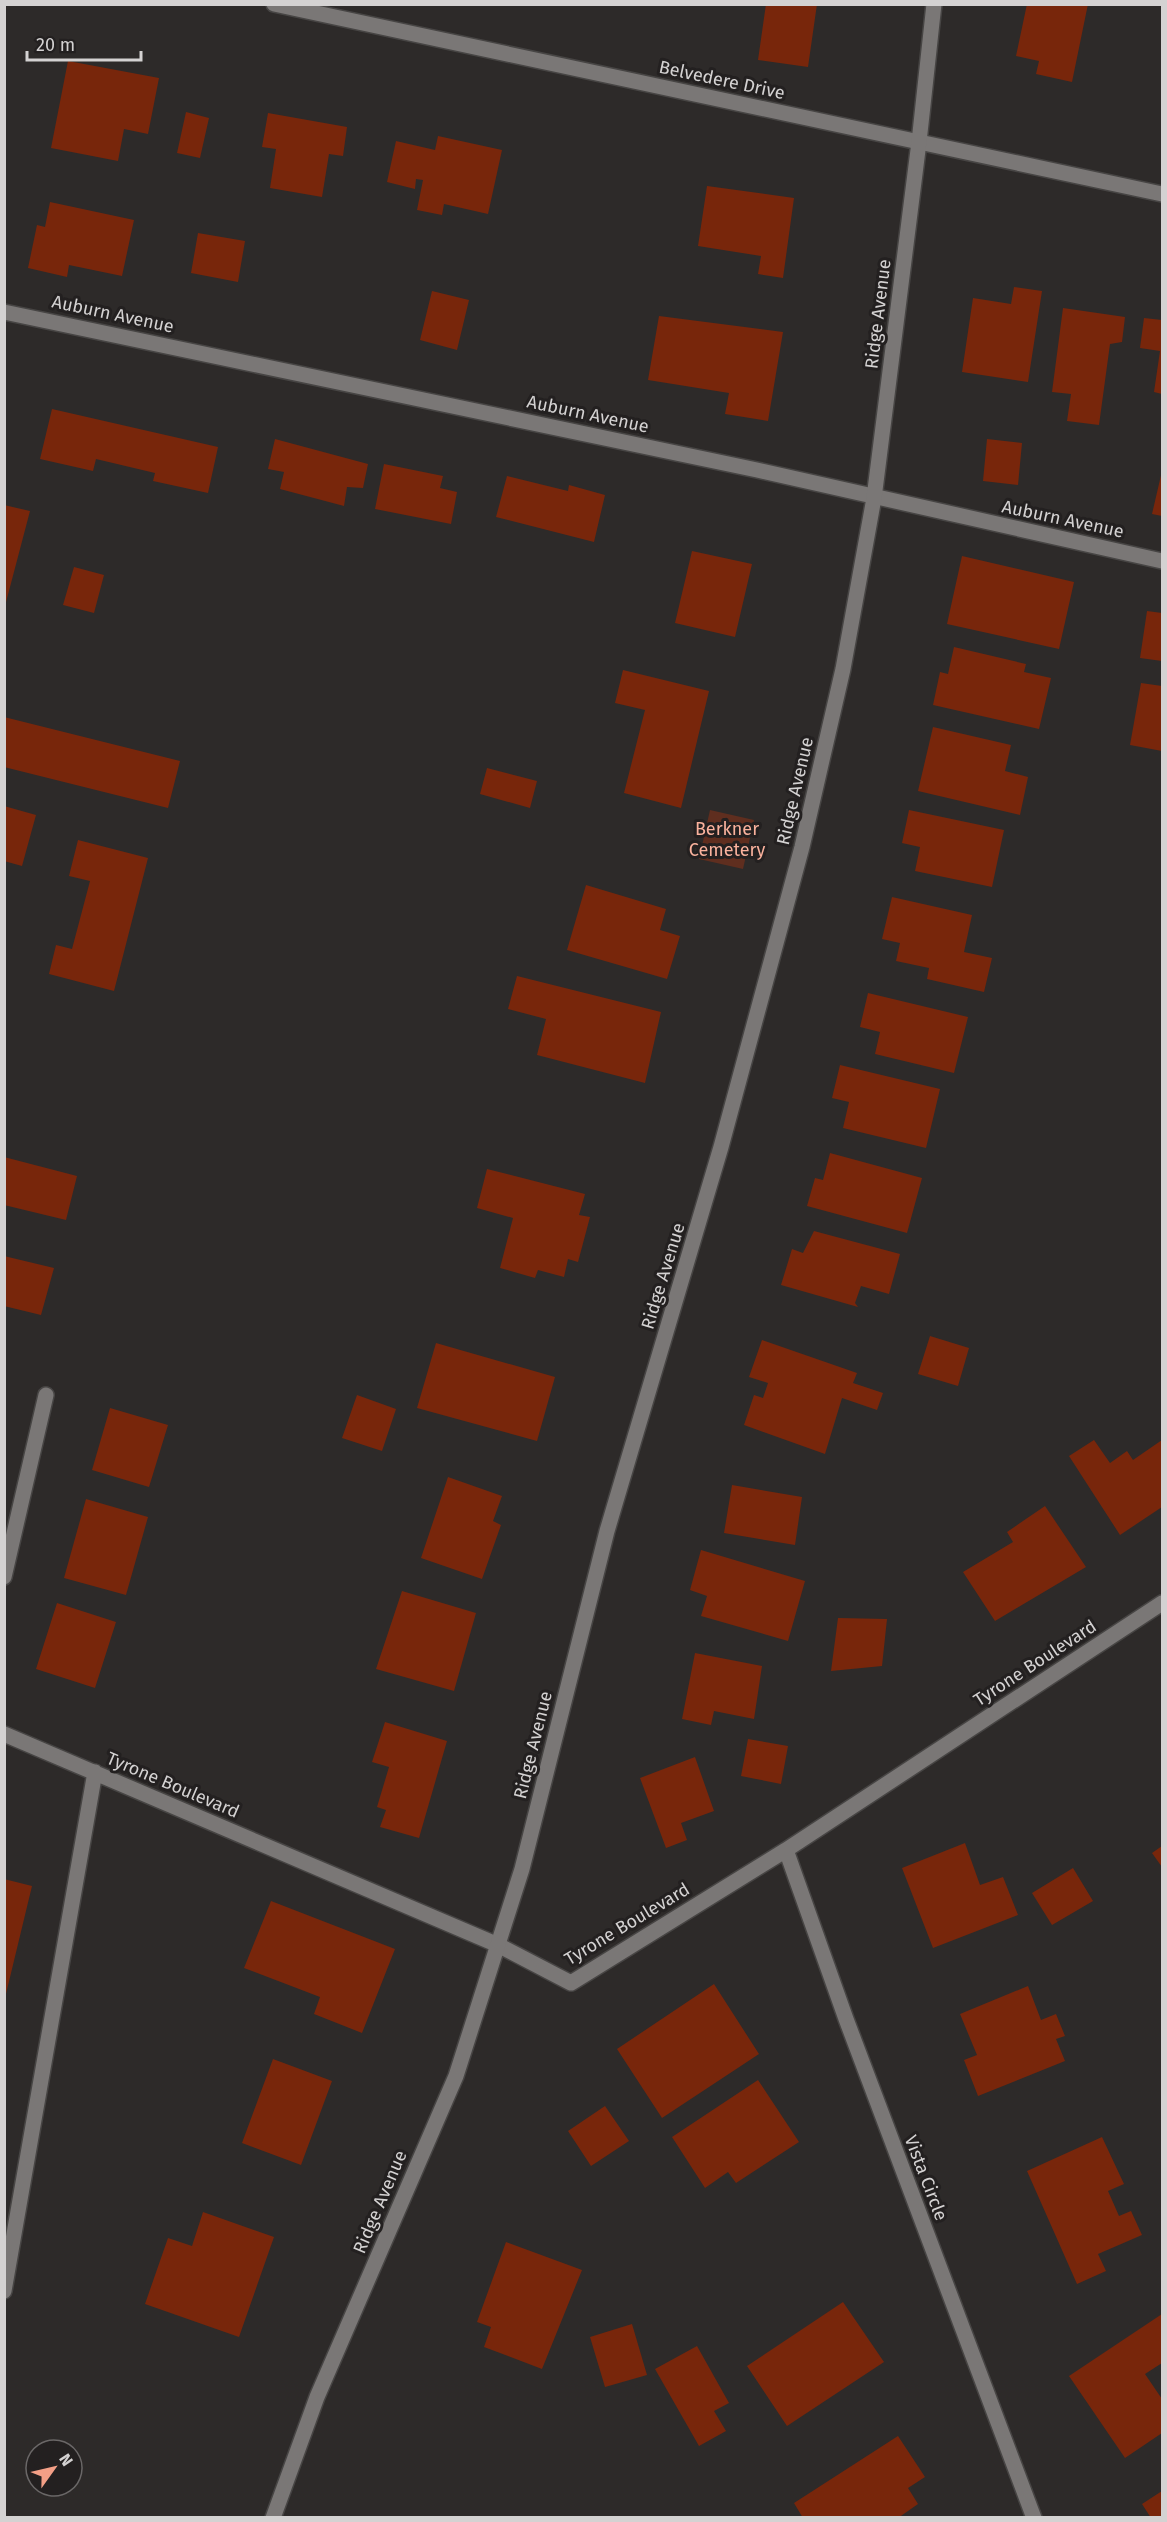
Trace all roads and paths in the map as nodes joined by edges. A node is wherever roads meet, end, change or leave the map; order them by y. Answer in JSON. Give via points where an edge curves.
{"nodes":[{"id":1,"x":274,"y":4,"type":"edge"},
{"id":2,"x":934,"y":4,"type":"edge"},
{"id":3,"x":919,"y":142,"type":"junction"},
{"id":4,"x":1162,"y":194,"type":"edge"},
{"id":5,"x":4,"y":312,"type":"edge"},
{"id":6,"x":874,"y":498,"type":"junction"},
{"id":7,"x":1162,"y":561,"type":"edge"},
{"id":8,"x":46,"y":1395,"type":"dead end"},
{"id":9,"x":4,"y":1577,"type":"edge"},
{"id":10,"x":1162,"y":1603,"type":"edge"},
{"id":11,"x":4,"y":1734,"type":"edge"},
{"id":12,"x":94,"y":1772,"type":"junction"},
{"id":13,"x":786,"y":1850,"type":"junction"},
{"id":14,"x":498,"y":1945,"type":"junction"},
{"id":15,"x":4,"y":2291,"type":"edge"},
{"id":16,"x":273,"y":2517,"type":"edge"},
{"id":17,"x":1034,"y":2517,"type":"edge"}],
"edges":[{"from":1,"to":3,"type":"street","name":"Belvedere Drive"},
{"from":2,"to":3,"type":"street","name":"Ridge Avenue"},
{"from":3,"to":4,"type":"street","name":"Belvedere Drive"},
{"from":3,"to":6,"type":"street","name":"Ridge Avenue"},
{"from":5,"to":6,"type":"street","name":"Auburn Avenue","via":[[758,470]]},
{"from":6,"to":7,"type":"street","name":"Auburn Avenue"},
{"from":6,"to":14,"type":"street","name":"Ridge Avenue","via":[[843,669],[802,847],[721,1147],[607,1531],[522,1869]]},
{"from":8,"to":9,"type":"street"},
{"from":10,"to":13,"type":"street","name":"Tyrone Boulevard"},
{"from":11,"to":12,"type":"street","name":"Tyrone Boulevard"},
{"from":12,"to":14,"type":"street","name":"Tyrone Boulevard"},
{"from":12,"to":15,"type":"street"},
{"from":13,"to":14,"type":"street","name":"Tyrone Boulevard","via":[[572,1983]]},
{"from":13,"to":17,"type":"street","name":"Vista Circle"},
{"from":14,"to":16,"type":"street","name":"Ridge Avenue","via":[[456,2076],[317,2397]]}]}
